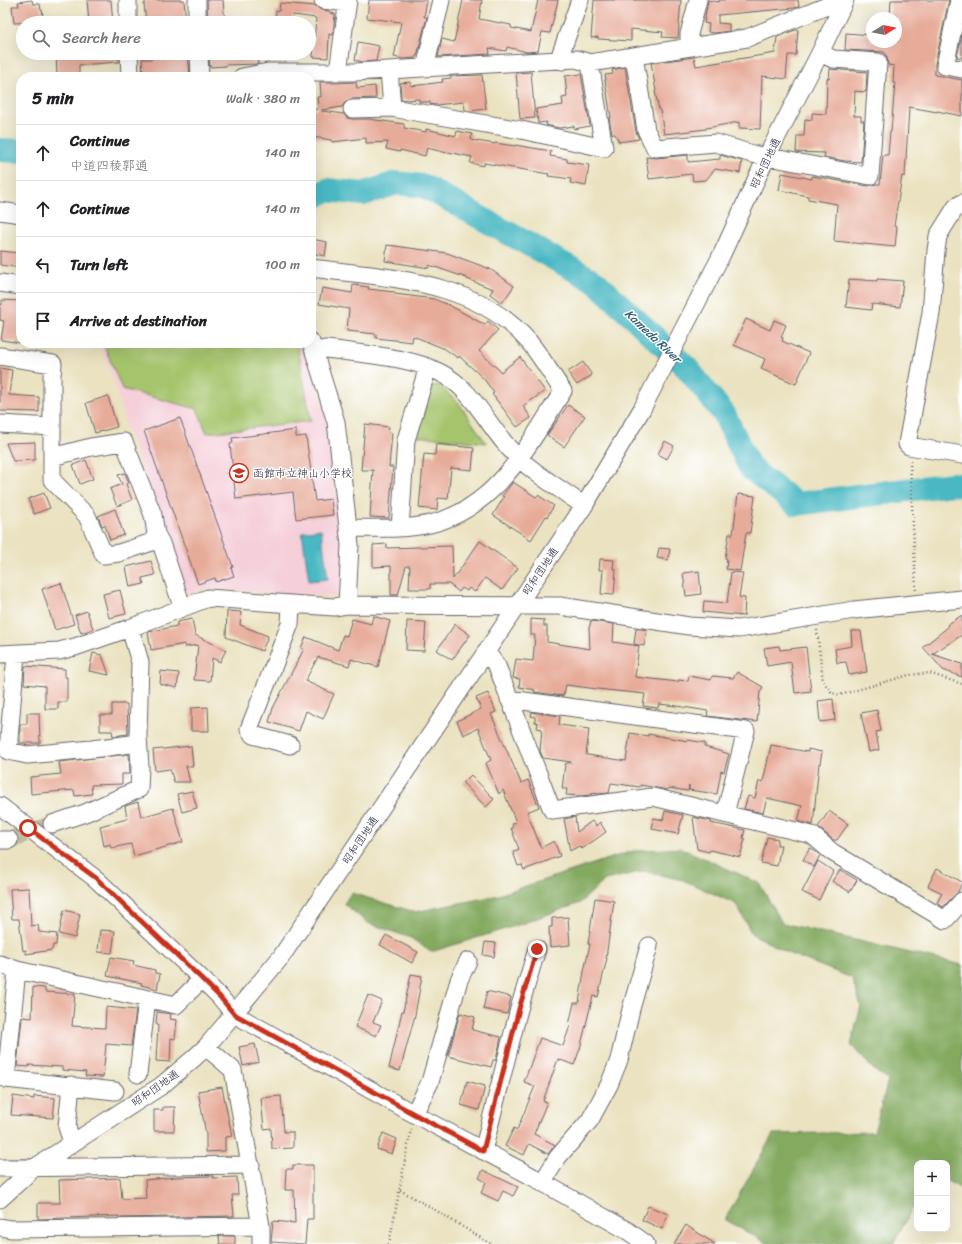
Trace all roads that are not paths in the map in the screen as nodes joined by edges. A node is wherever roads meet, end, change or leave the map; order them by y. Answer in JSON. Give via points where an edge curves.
{"nodes":[{"id":1,"x":128,"y":0,"type":"edge"},
{"id":2,"x":197,"y":0,"type":"edge"},
{"id":3,"x":323,"y":0,"type":"edge"},
{"id":4,"x":441,"y":0,"type":"edge"},
{"id":5,"x":580,"y":0,"type":"edge"},
{"id":6,"x":698,"y":0,"type":"edge"},
{"id":7,"x":844,"y":0,"type":"edge"},
{"id":8,"x":959,"y":0,"type":"edge"},
{"id":9,"x":348,"y":2,"type":"edge"},
{"id":10,"x":128,"y":16,"type":"edge"},
{"id":11,"x":198,"y":16,"type":"edge"},
{"id":12,"x":689,"y":47,"type":"junction"},
{"id":13,"x":820,"y":53,"type":"junction"},
{"id":14,"x":634,"y":56,"type":"junction"},
{"id":15,"x":129,"y":60,"type":"edge"},
{"id":16,"x":199,"y":60,"type":"edge"},
{"id":17,"x":562,"y":61,"type":"junction"},
{"id":18,"x":590,"y":63,"type":"junction"},
{"id":19,"x":425,"y":68,"type":"junction"},
{"id":20,"x":962,"y":69,"type":"edge"},
{"id":21,"x":389,"y":70,"type":"junction"},
{"id":22,"x":130,"y":72,"type":"edge"},
{"id":23,"x":200,"y":72,"type":"edge"},
{"id":24,"x":268,"y":72,"type":"edge"},
{"id":25,"x":316,"y":72,"type":"edge"},
{"id":26,"x":316,"y":72,"type":"edge"},
{"id":27,"x":338,"y":72,"type":"junction"},
{"id":28,"x":392,"y":108,"type":"junction"},
{"id":29,"x":352,"y":109,"type":"dead end"},
{"id":30,"x":767,"y":156,"type":"junction"},
{"id":31,"x":962,"y":203,"type":"edge"},
{"id":32,"x":0,"y":211,"type":"edge"},
{"id":33,"x":16,"y":213,"type":"edge"},
{"id":34,"x":316,"y":269,"type":"edge"},
{"id":35,"x":0,"y":283,"type":"edge"},
{"id":36,"x":16,"y":285,"type":"edge"},
{"id":37,"x":313,"y":348,"type":"edge"},
{"id":38,"x":316,"y":348,"type":"edge"},
{"id":39,"x":0,"y":356,"type":"edge"},
{"id":40,"x":428,"y":367,"type":"junction"},
{"id":41,"x":0,"y":424,"type":"edge"},
{"id":42,"x":52,"y":427,"type":"junction"},
{"id":43,"x":962,"y":455,"type":"edge"},
{"id":44,"x":52,"y":458,"type":"junction"},
{"id":45,"x":519,"y":458,"type":"junction"},
{"id":46,"x":584,"y":506,"type":"junction"},
{"id":47,"x":348,"y":528,"type":"junction"},
{"id":48,"x":400,"y":528,"type":"junction"},
{"id":49,"x":156,"y":534,"type":"junction"},
{"id":50,"x":962,"y":599,"type":"edge"},
{"id":51,"x":180,"y":600,"type":"dead end"},
{"id":52,"x":291,"y":604,"type":"junction"},
{"id":53,"x":347,"y":605,"type":"junction"},
{"id":54,"x":518,"y":605,"type":"junction"},
{"id":55,"x":130,"y":628,"type":"junction"},
{"id":56,"x":486,"y":651,"type":"junction"},
{"id":57,"x":8,"y":654,"type":"edge"},
{"id":58,"x":509,"y":699,"type":"junction"},
{"id":59,"x":132,"y":744,"type":"dead end"},
{"id":60,"x":290,"y":746,"type":"dead end"},
{"id":61,"x":0,"y":806,"type":"edge"},
{"id":62,"x":725,"y":814,"type":"junction"},
{"id":63,"x":52,"y":824,"type":"tunnel mouth"},
{"id":64,"x":962,"y":901,"type":"edge"},
{"id":65,"x":649,"y":946,"type":"dead end"},
{"id":66,"x":537,"y":949,"type":"dead end"},
{"id":67,"x":468,"y":961,"type":"dead end"},
{"id":68,"x":0,"y":964,"type":"edge"},
{"id":69,"x":17,"y":970,"type":"junction"},
{"id":70,"x":202,"y":979,"type":"junction"},
{"id":71,"x":147,"y":999,"type":"junction"},
{"id":72,"x":234,"y":1014,"type":"junction"},
{"id":73,"x":206,"y":1047,"type":"junction"},
{"id":74,"x":138,"y":1074,"type":"dead end"},
{"id":75,"x":71,"y":1085,"type":"junction"},
{"id":76,"x":116,"y":1090,"type":"dead end"},
{"id":77,"x":414,"y":1114,"type":"junction"},
{"id":78,"x":72,"y":1142,"type":"junction"},
{"id":79,"x":483,"y":1151,"type":"junction"},
{"id":80,"x":251,"y":1165,"type":"junction"},
{"id":81,"x":0,"y":1168,"type":"edge"},
{"id":82,"x":34,"y":1168,"type":"junction"},
{"id":83,"x":542,"y":1183,"type":"junction"},
{"id":84,"x":0,"y":1199,"type":"edge"},
{"id":85,"x":261,"y":1226,"type":"junction"},
{"id":86,"x":0,"y":1227,"type":"edge"},
{"id":87,"x":261,"y":1244,"type":"edge"},
{"id":88,"x":646,"y":1244,"type":"edge"}],
"edges":[{"from":1,"to":10,"type":"street"},
{"from":2,"to":11,"type":"street"},
{"from":3,"to":9,"type":"street"},
{"from":4,"to":19,"type":"street"},
{"from":5,"to":17,"type":"street","via":[[561,53]]},
{"from":6,"to":12,"type":"street","via":[[689,34]]},
{"from":7,"to":12,"type":"street","via":[[747,38]]},
{"from":7,"to":13,"type":"street","name":"昭和団地通"},
{"from":8,"to":20,"type":"street","via":[[945,66]]},
{"from":9,"to":27,"type":"street"},
{"from":12,"to":14,"type":"street"},
{"from":13,"to":30,"type":"street","name":"昭和団地通"},
{"from":13,"to":30,"type":"street","via":[[833,58],[878,62],[870,176]]},
{"from":14,"to":18,"type":"street"},
{"from":14,"to":30,"type":"street","via":[[646,130],[655,148],[716,143]]},
{"from":15,"to":22,"type":"street"},
{"from":16,"to":23,"type":"street"},
{"from":17,"to":18,"type":"street","via":[[576,59]]},
{"from":17,"to":19,"type":"street"},
{"from":18,"to":28,"type":"street","via":[[604,148],[521,130]]},
{"from":19,"to":21,"type":"street"},
{"from":21,"to":27,"type":"street"},
{"from":21,"to":28,"type":"street"},
{"from":24,"to":25,"type":"street"},
{"from":26,"to":27,"type":"street"},
{"from":28,"to":29,"type":"street"},
{"from":30,"to":46,"type":"street","name":"昭和団地通","via":[[686,326],[642,409]]},
{"from":31,"to":43,"type":"street","via":[[956,207],[938,236],[931,314],[907,444]]},
{"from":32,"to":33,"type":"street"},
{"from":34,"to":45,"type":"street","via":[[433,285],[469,298],[519,332],[530,343],[563,391]]},
{"from":35,"to":36,"type":"street"},
{"from":37,"to":47,"type":"street","via":[[336,422]]},
{"from":38,"to":40,"type":"street","via":[[415,362]]},
{"from":39,"to":42,"type":"street","via":[[53,364]]},
{"from":40,"to":45,"type":"street","via":[[442,373],[468,395]]},
{"from":40,"to":48,"type":"street","via":[[406,440]]},
{"from":41,"to":42,"type":"street"},
{"from":42,"to":44,"type":"street"},
{"from":44,"to":49,"type":"street","via":[[90,447],[124,442],[153,514]]},
{"from":44,"to":49,"type":"street","via":[[52,480],[87,516],[104,555],[152,542]]},
{"from":45,"to":46,"type":"street"},
{"from":45,"to":48,"type":"street","via":[[493,489],[468,509],[429,524]]},
{"from":46,"to":54,"type":"street","name":"昭和団地通"},
{"from":47,"to":48,"type":"street"},
{"from":47,"to":53,"type":"street","via":[[350,545]]},
{"from":49,"to":51,"type":"street"},
{"from":50,"to":54,"type":"street","via":[[854,610],[739,629],[689,626],[560,606]]},
{"from":52,"to":53,"type":"street","via":[[334,607]]},
{"from":52,"to":55,"type":"street","via":[[208,598]]},
{"from":52,"to":60,"type":"street","via":[[290,624],[249,729],[252,735]]},
{"from":53,"to":54,"type":"street"},
{"from":54,"to":56,"type":"street","name":"昭和団地通"},
{"from":55,"to":57,"type":"street","via":[[59,651]]},
{"from":55,"to":63,"type":"street","via":[[140,662],[139,789]]},
{"from":56,"to":58,"type":"street","via":[[497,666]]},
{"from":56,"to":72,"type":"street","name":"昭和団地通","via":[[281,958]]},
{"from":57,"to":59,"type":"street","via":[[8,750],[27,755]]},
{"from":58,"to":62,"type":"street","via":[[552,810],[653,797]]},
{"from":58,"to":62,"type":"street","via":[[746,731]]},
{"from":61,"to":70,"type":"street","via":[[96,878]]},
{"from":62,"to":64,"type":"street","via":[[812,835],[832,852],[945,920]]},
{"from":65,"to":83,"type":"street","via":[[619,1060],[609,1086],[590,1120],[558,1157]]},
{"from":66,"to":79,"type":"street"},
{"from":67,"to":77,"type":"street","via":[[458,980],[430,1082]]},
{"from":68,"to":69,"type":"street"},
{"from":69,"to":71,"type":"street"},
{"from":69,"to":75,"type":"street","via":[[6,1080]]},
{"from":70,"to":71,"type":"street","via":[[176,1005]]},
{"from":70,"to":72,"type":"street"},
{"from":71,"to":74,"type":"street"},
{"from":72,"to":73,"type":"street","name":"昭和団地通"},
{"from":72,"to":77,"type":"street"},
{"from":73,"to":78,"type":"street","name":"昭和団地通","via":[[161,1086]]},
{"from":73,"to":80,"type":"street","via":[[233,1070]]},
{"from":75,"to":76,"type":"street"},
{"from":75,"to":78,"type":"street","via":[[67,1127]]},
{"from":77,"to":79,"type":"street"},
{"from":78,"to":82,"type":"street","name":"昭和団地通"},
{"from":79,"to":83,"type":"street"},
{"from":80,"to":82,"type":"street"},
{"from":80,"to":85,"type":"street"},
{"from":81,"to":82,"type":"street"},
{"from":82,"to":84,"type":"street","name":"昭和団地通"},
{"from":83,"to":88,"type":"street","via":[[628,1231]]},
{"from":85,"to":86,"type":"street","via":[[11,1229]]},
{"from":85,"to":87,"type":"street"}]}
